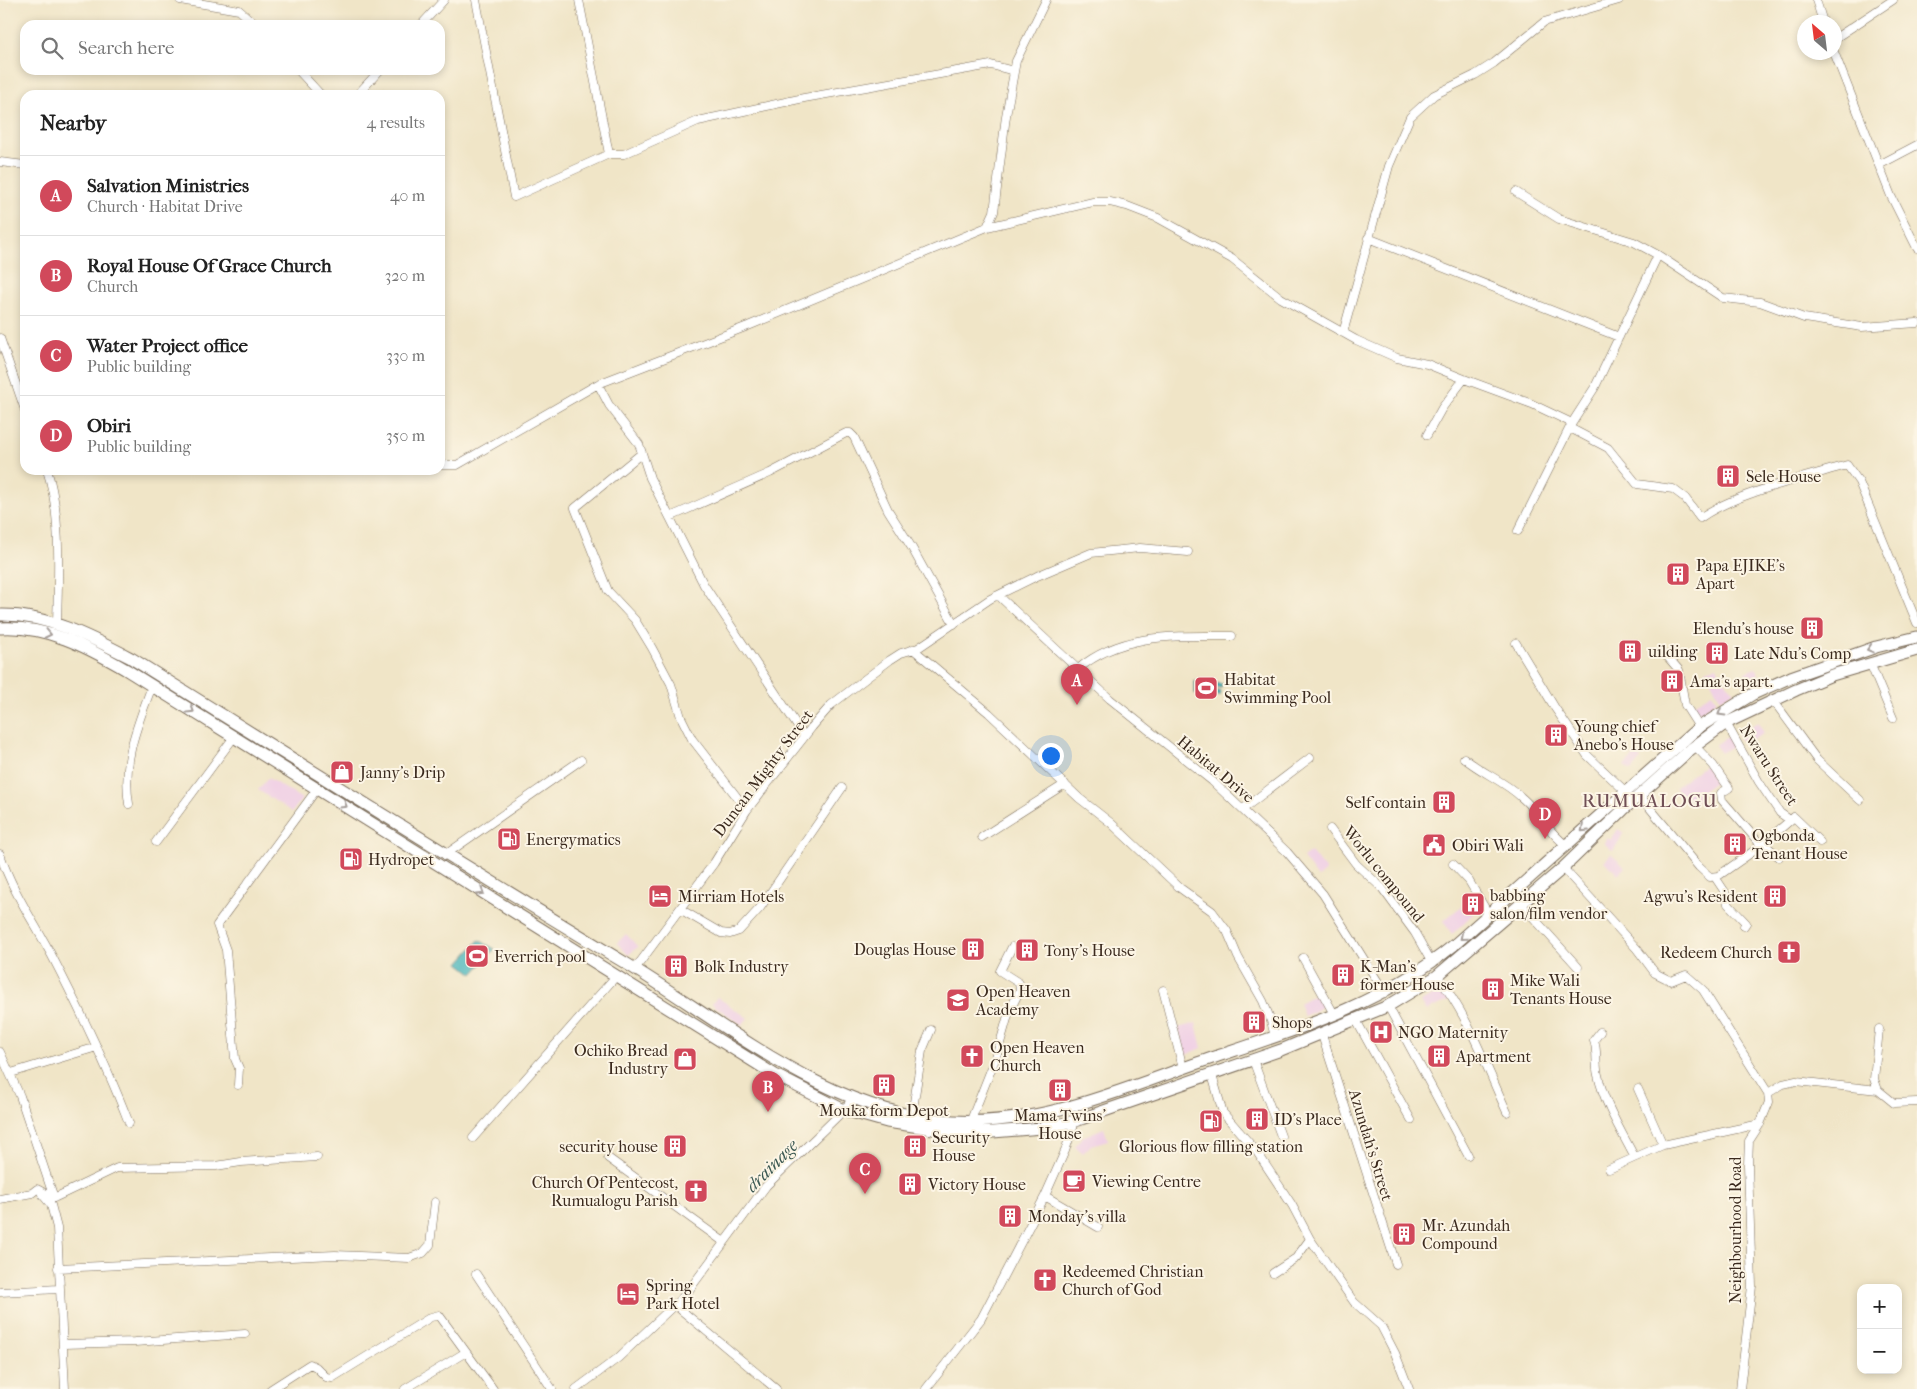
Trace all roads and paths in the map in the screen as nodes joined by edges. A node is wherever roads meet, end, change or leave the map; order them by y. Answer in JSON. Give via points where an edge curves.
{"nodes":[{"id":1,"x":180,"y":0,"type":"edge"},
{"id":2,"x":444,"y":0,"type":"edge"},
{"id":3,"x":476,"y":0,"type":"edge"},
{"id":4,"x":579,"y":0,"type":"edge"},
{"id":5,"x":1046,"y":0,"type":"edge"},
{"id":6,"x":1618,"y":0,"type":"edge"},
{"id":7,"x":1816,"y":0,"type":"edge"},
{"id":8,"x":1893,"y":0,"type":"edge"},
{"id":9,"x":1821,"y":15,"type":"edge"},
{"id":10,"x":250,"y":20,"type":"edge"},
{"id":11,"x":426,"y":20,"type":"edge"},
{"id":12,"x":1842,"y":34,"type":"edge"},
{"id":13,"x":1837,"y":60,"type":"edge"},
{"id":14,"x":1014,"y":71,"type":"junction"},
{"id":15,"x":303,"y":75,"type":"edge"},
{"id":16,"x":375,"y":75,"type":"edge"},
{"id":17,"x":316,"y":90,"type":"edge"},
{"id":18,"x":362,"y":90,"type":"edge"},
{"id":19,"x":1917,"y":145,"type":"edge"},
{"id":20,"x":609,"y":154,"type":"junction"},
{"id":21,"x":0,"y":162,"type":"edge"},
{"id":22,"x":20,"y":164,"type":"edge"},
{"id":23,"x":1879,"y":165,"type":"junction"},
{"id":24,"x":1516,"y":192,"type":"dead end"},
{"id":25,"x":987,"y":228,"type":"junction"},
{"id":26,"x":1368,"y":238,"type":"junction"},
{"id":27,"x":1917,"y":248,"type":"edge"},
{"id":28,"x":1658,"y":255,"type":"junction"},
{"id":29,"x":1917,"y":323,"type":"edge"},
{"id":30,"x":1343,"y":333,"type":"junction"},
{"id":31,"x":1619,"y":337,"type":"junction"},
{"id":32,"x":0,"y":338,"type":"edge"},
{"id":33,"x":1464,"y":379,"type":"junction"},
{"id":34,"x":598,"y":384,"type":"junction"},
{"id":35,"x":20,"y":398,"type":"edge"},
{"id":36,"x":1571,"y":426,"type":"junction"},
{"id":37,"x":1427,"y":435,"type":"dead end"},
{"id":38,"x":642,"y":453,"type":"junction"},
{"id":39,"x":445,"y":465,"type":"edge"},
{"id":40,"x":48,"y":475,"type":"edge"},
{"id":41,"x":670,"y":517,"type":"junction"},
{"id":42,"x":1518,"y":531,"type":"dead end"},
{"id":43,"x":1188,"y":552,"type":"dead end"},
{"id":44,"x":996,"y":596,"type":"junction"},
{"id":45,"x":0,"y":615,"type":"edge"},
{"id":46,"x":1917,"y":623,"type":"edge"},
{"id":47,"x":57,"y":624,"type":"junction"},
{"id":48,"x":954,"y":624,"type":"junction"},
{"id":49,"x":0,"y":628,"type":"edge"},
{"id":50,"x":1232,"y":636,"type":"dead end"},
{"id":51,"x":1917,"y":637,"type":"edge"},
{"id":52,"x":1516,"y":643,"type":"dead end"},
{"id":53,"x":913,"y":649,"type":"junction"},
{"id":54,"x":1917,"y":650,"type":"edge"},
{"id":55,"x":1666,"y":655,"type":"dead end"},
{"id":56,"x":1870,"y":663,"type":"junction"},
{"id":57,"x":1078,"y":670,"type":"junction"},
{"id":58,"x":152,"y":686,"type":"junction"},
{"id":59,"x":1753,"y":694,"type":"junction"},
{"id":60,"x":1773,"y":700,"type":"junction"},
{"id":61,"x":1760,"y":707,"type":"junction"},
{"id":62,"x":1893,"y":718,"type":"dead end"},
{"id":63,"x":1726,"y":724,"type":"junction"},
{"id":64,"x":1699,"y":727,"type":"junction"},
{"id":65,"x":804,"y":736,"type":"junction"},
{"id":66,"x":234,"y":737,"type":"junction"},
{"id":67,"x":1694,"y":746,"type":"junction"},
{"id":68,"x":1310,"y":758,"type":"dead end"},
{"id":69,"x":1464,"y":758,"type":"dead end"},
{"id":70,"x":581,"y":760,"type":"dead end"},
{"id":71,"x":1065,"y":784,"type":"junction"},
{"id":72,"x":842,"y":788,"type":"dead end"},
{"id":73,"x":317,"y":789,"type":"junction"},
{"id":74,"x":1625,"y":791,"type":"junction"},
{"id":75,"x":1639,"y":795,"type":"junction"},
{"id":76,"x":1860,"y":800,"type":"dead end"},
{"id":77,"x":129,"y":804,"type":"dead end"},
{"id":78,"x":1242,"y":809,"type":"junction"},
{"id":79,"x":747,"y":810,"type":"junction"},
{"id":80,"x":1790,"y":820,"type":"junction"},
{"id":81,"x":1330,"y":830,"type":"dead end"},
{"id":82,"x":982,"y":837,"type":"dead end"},
{"id":83,"x":156,"y":842,"type":"dead end"},
{"id":84,"x":1820,"y":842,"type":"dead end"},
{"id":85,"x":1762,"y":844,"type":"junction"},
{"id":86,"x":1566,"y":845,"type":"junction"},
{"id":87,"x":0,"y":854,"type":"edge"},
{"id":88,"x":445,"y":855,"type":"junction"},
{"id":89,"x":1779,"y":857,"type":"dead end"},
{"id":90,"x":1453,"y":864,"type":"dead end"},
{"id":91,"x":1563,"y":868,"type":"junction"},
{"id":92,"x":1716,"y":877,"type":"junction"},
{"id":93,"x":1522,"y":905,"type":"junction"},
{"id":94,"x":680,"y":909,"type":"junction"},
{"id":95,"x":1489,"y":915,"type":"junction"},
{"id":96,"x":1744,"y":926,"type":"dead end"},
{"id":97,"x":1012,"y":947,"type":"dead end"},
{"id":98,"x":1303,"y":958,"type":"dead end"},
{"id":99,"x":1432,"y":963,"type":"junction"},
{"id":100,"x":1578,"y":967,"type":"dead end"},
{"id":101,"x":635,"y":969,"type":"junction"},
{"id":102,"x":617,"y":975,"type":"junction"},
{"id":103,"x":1438,"y":976,"type":"junction"},
{"id":104,"x":1163,"y":990,"type":"dead end"},
{"id":105,"x":1385,"y":993,"type":"junction"},
{"id":106,"x":1388,"y":1006,"type":"junction"},
{"id":107,"x":1334,"y":1014,"type":"junction"},
{"id":108,"x":1356,"y":1020,"type":"junction"},
{"id":109,"x":1879,"y":1029,"type":"dead end"},
{"id":110,"x":931,"y":1030,"type":"dead end"},
{"id":111,"x":1600,"y":1032,"type":"dead end"},
{"id":112,"x":1322,"y":1035,"type":"junction"},
{"id":113,"x":1275,"y":1037,"type":"junction"},
{"id":114,"x":97,"y":1047,"type":"junction"},
{"id":115,"x":0,"y":1052,"type":"edge"},
{"id":116,"x":1253,"y":1060,"type":"junction"},
{"id":117,"x":1182,"y":1068,"type":"junction"},
{"id":118,"x":11,"y":1073,"type":"junction"},
{"id":119,"x":1212,"y":1075,"type":"junction"},
{"id":120,"x":238,"y":1085,"type":"dead end"},
{"id":121,"x":1638,"y":1089,"type":"dead end"},
{"id":122,"x":1878,"y":1090,"type":"junction"},
{"id":123,"x":1768,"y":1093,"type":"junction"},
{"id":124,"x":852,"y":1099,"type":"junction"},
{"id":125,"x":1917,"y":1102,"type":"edge"},
{"id":126,"x":844,"y":1110,"type":"junction"},
{"id":127,"x":1507,"y":1112,"type":"dead end"},
{"id":128,"x":912,"y":1115,"type":"junction"},
{"id":129,"x":970,"y":1120,"type":"junction"},
{"id":130,"x":1411,"y":1120,"type":"dead end"},
{"id":131,"x":1075,"y":1121,"type":"junction"},
{"id":132,"x":129,"y":1123,"type":"dead end"},
{"id":133,"x":1760,"y":1124,"type":"junction"},
{"id":134,"x":1281,"y":1136,"type":"dead end"},
{"id":135,"x":473,"y":1138,"type":"dead end"},
{"id":136,"x":1663,"y":1145,"type":"junction"},
{"id":137,"x":1468,"y":1155,"type":"dead end"},
{"id":138,"x":1634,"y":1156,"type":"junction"},
{"id":139,"x":317,"y":1157,"type":"dead end"},
{"id":140,"x":608,"y":1158,"type":"dead end"},
{"id":141,"x":1609,"y":1168,"type":"dead end"},
{"id":142,"x":37,"y":1189,"type":"junction"},
{"id":143,"x":1046,"y":1196,"type":"junction"},
{"id":144,"x":54,"y":1198,"type":"junction"},
{"id":145,"x":0,"y":1199,"type":"edge"},
{"id":146,"x":435,"y":1202,"type":"dead end"},
{"id":147,"x":1098,"y":1227,"type":"dead end"},
{"id":148,"x":1310,"y":1239,"type":"junction"},
{"id":149,"x":724,"y":1242,"type":"junction"},
{"id":150,"x":1396,"y":1264,"type":"dead end"},
{"id":151,"x":58,"y":1268,"type":"junction"},
{"id":152,"x":1273,"y":1273,"type":"dead end"},
{"id":153,"x":476,"y":1274,"type":"dead end"},
{"id":154,"x":59,"y":1289,"type":"junction"},
{"id":155,"x":0,"y":1292,"type":"edge"},
{"id":156,"x":675,"y":1304,"type":"junction"},
{"id":157,"x":245,"y":1334,"type":"dead end"},
{"id":158,"x":64,"y":1344,"type":"junction"},
{"id":159,"x":466,"y":1352,"type":"junction"},
{"id":160,"x":65,"y":1389,"type":"edge"},
{"id":161,"x":271,"y":1389,"type":"edge"},
{"id":162,"x":405,"y":1389,"type":"edge"},
{"id":163,"x":493,"y":1389,"type":"edge"},
{"id":164,"x":552,"y":1389,"type":"edge"},
{"id":165,"x":576,"y":1389,"type":"edge"},
{"id":166,"x":776,"y":1389,"type":"edge"},
{"id":167,"x":926,"y":1389,"type":"edge"},
{"id":168,"x":1409,"y":1389,"type":"edge"},
{"id":169,"x":1740,"y":1389,"type":"edge"}],
"edges":[{"from":1,"to":10,"type":"street","via":[[239,10]]},
{"from":2,"to":11,"type":"street"},
{"from":3,"to":20,"type":"street","via":[[514,197]]},
{"from":4,"to":20,"type":"street"},
{"from":5,"to":14,"type":"street"},
{"from":6,"to":26,"type":"street","via":[[1544,22],[1494,63],[1434,94],[1410,117],[1389,166]]},
{"from":7,"to":9,"type":"street"},
{"from":8,"to":12,"type":"street"},
{"from":13,"to":23,"type":"street"},
{"from":14,"to":20,"type":"street","via":[[991,65],[804,98],[698,121],[624,154]]},
{"from":14,"to":25,"type":"street","via":[[994,212]]},
{"from":15,"to":17,"type":"street"},
{"from":16,"to":18,"type":"street"},
{"from":19,"to":23,"type":"street"},
{"from":21,"to":22,"type":"street"},
{"from":23,"to":27,"type":"street"},
{"from":24,"to":28,"type":"street","via":[[1559,219],[1634,242]]},
{"from":25,"to":30,"type":"street","via":[[1093,202],[1127,206],[1208,244],[1281,298]]},
{"from":25,"to":34,"type":"street"},
{"from":26,"to":30,"type":"street"},
{"from":26,"to":31,"type":"street"},
{"from":28,"to":29,"type":"street","via":[[1723,298],[1760,302],[1804,318],[1862,327]]},
{"from":28,"to":31,"type":"street"},
{"from":30,"to":33,"type":"street","via":[[1397,358],[1427,364]]},
{"from":31,"to":36,"type":"street","via":[[1595,387]]},
{"from":32,"to":35,"type":"street"},
{"from":33,"to":36,"type":"street","via":[[1532,404]]},
{"from":33,"to":37,"type":"street"},
{"from":34,"to":38,"type":"street","via":[[609,405],[640,444]]},
{"from":34,"to":39,"type":"street","via":[[456,465]]},
{"from":36,"to":42,"type":"street"},
{"from":36,"to":46,"type":"street","via":[[1608,448],[1637,484],[1673,489],[1685,498],[1700,518],[1750,495],[1847,465],[1859,482]]},
{"from":38,"to":41,"type":"street","via":[[650,478]]},
{"from":38,"to":79,"type":"street","via":[[575,508],[608,591],[635,620],[652,648],[692,739]]},
{"from":40,"to":47,"type":"street","via":[[55,516]]},
{"from":41,"to":48,"type":"street","via":[[850,433],[888,510]]},
{"from":41,"to":65,"type":"street","via":[[704,585]]},
{"from":43,"to":44,"type":"street","name":"Duncan Mighty Street","via":[[1140,548],[1091,553]]},
{"from":44,"to":48,"type":"street","name":"Duncan Mighty Street"},
{"from":44,"to":57,"type":"street","name":"Habitat Drive"},
{"from":45,"to":47,"type":"main road"},
{"from":47,"to":88,"type":"main road","via":[[132,658]]},
{"from":48,"to":53,"type":"street","name":"Duncan Mighty Street"},
{"from":49,"to":58,"type":"main road","one_way":true,"via":[[19,628],[58,636],[88,648]]},
{"from":50,"to":57,"type":"street","via":[[1170,636],[1129,642],[1101,653]]},
{"from":51,"to":59,"type":"main road","one_way":true,"via":[[1828,663]]},
{"from":52,"to":74,"type":"street","via":[[1587,756]]},
{"from":53,"to":65,"type":"street","name":"Duncan Mighty Street","via":[[890,660],[848,691]]},
{"from":53,"to":71,"type":"street"},
{"from":54,"to":56,"type":"main road"},
{"from":55,"to":64,"type":"street","via":[[1679,670],[1685,705]]},
{"from":56,"to":60,"type":"main road"},
{"from":56,"to":62,"type":"street"},
{"from":57,"to":78,"type":"street","name":"Habitat Drive"},
{"from":58,"to":66,"type":"main road","one_way":true},
{"from":58,"to":77,"type":"street","via":[[128,762],[125,782]]},
{"from":59,"to":61,"type":"street"},
{"from":59,"to":64,"type":"main road","one_way":true},
{"from":60,"to":61,"type":"main road"},
{"from":60,"to":76,"type":"street","via":[[1817,760]]},
{"from":61,"to":63,"type":"main road"},
{"from":63,"to":67,"type":"main road"},
{"from":63,"to":80,"type":"street","name":"Nwaru Street","via":[[1759,782],[1780,813]]},
{"from":64,"to":74,"type":"main road"},
{"from":65,"to":79,"type":"street","name":"Duncan Mighty Street"},
{"from":66,"to":73,"type":"main road"},
{"from":66,"to":83,"type":"street"},
{"from":67,"to":75,"type":"main road"},
{"from":67,"to":85,"type":"street","via":[[1729,788],[1721,793],[1722,800]]},
{"from":68,"to":78,"type":"street"},
{"from":69,"to":86,"type":"street","via":[[1522,797],[1557,839]]},
{"from":70,"to":88,"type":"street"},
{"from":71,"to":82,"type":"street"},
{"from":71,"to":113,"type":"street","via":[[1180,888],[1212,911],[1227,931],[1263,1001]]},
{"from":72,"to":94,"type":"street","via":[[760,908],[739,931],[721,933]]},
{"from":73,"to":102,"type":"main road","one_way":true},
{"from":73,"to":120,"type":"street","via":[[217,925],[226,950],[235,1059],[240,1068]]},
{"from":74,"to":86,"type":"main road","one_way":true},
{"from":75,"to":91,"type":"main road"},
{"from":75,"to":92,"type":"street","via":[[1699,866],[1710,877]]},
{"from":78,"to":105,"type":"street","name":"Habitat Drive","via":[[1287,852],[1323,894]]},
{"from":79,"to":94,"type":"street","name":"Duncan Mighty Street"},
{"from":80,"to":84,"type":"street","name":"Nwaru Street","via":[[1794,817]]},
{"from":80,"to":85,"type":"street"},
{"from":81,"to":99,"type":"street","name":"Worlu compound","via":[[1356,864],[1376,880],[1415,933]]},
{"from":85,"to":89,"type":"street"},
{"from":85,"to":92,"type":"street"},
{"from":86,"to":95,"type":"main road"},
{"from":87,"to":114,"type":"street","via":[[16,895],[51,955]]},
{"from":88,"to":101,"type":"main road"},
{"from":90,"to":95,"type":"street","via":[[1469,881]]},
{"from":91,"to":93,"type":"main road"},
{"from":91,"to":123,"type":"street","via":[[1655,973],[1671,980],[1686,975],[1703,990]]},
{"from":92,"to":96,"type":"street","via":[[1728,904],[1746,924]]},
{"from":93,"to":100,"type":"street"},
{"from":93,"to":103,"type":"main road"},
{"from":94,"to":101,"type":"street","name":"Duncan Mighty Street"},
{"from":95,"to":99,"type":"main road","one_way":true},
{"from":97,"to":129,"type":"street","via":[[1000,971],[1019,983],[1020,990]]},
{"from":98,"to":107,"type":"street"},
{"from":99,"to":105,"type":"main road"},
{"from":101,"to":124,"type":"main road","via":[[781,1062]]},
{"from":102,"to":126,"type":"main road","via":[[775,1075]]},
{"from":102,"to":135,"type":"street"},
{"from":103,"to":106,"type":"main road"},
{"from":103,"to":127,"type":"street","via":[[1464,1018]]},
{"from":104,"to":117,"type":"street"},
{"from":105,"to":107,"type":"main road"},
{"from":106,"to":108,"type":"main road"},
{"from":106,"to":137,"type":"street"},
{"from":107,"to":113,"type":"main road"},
{"from":108,"to":112,"type":"main road"},
{"from":108,"to":130,"type":"street"},
{"from":109,"to":122,"type":"street","via":[[1874,1079]]},
{"from":110,"to":128,"type":"street","via":[[922,1051]]},
{"from":111,"to":138,"type":"street","via":[[1594,1040],[1597,1072],[1618,1126]]},
{"from":112,"to":116,"type":"main road"},
{"from":112,"to":150,"type":"street","name":"Azundah's Street"},
{"from":113,"to":117,"type":"main road"},
{"from":114,"to":118,"type":"street"},
{"from":114,"to":132,"type":"street"},
{"from":115,"to":118,"type":"street"},
{"from":116,"to":119,"type":"main road"},
{"from":116,"to":134,"type":"street"},
{"from":117,"to":129,"type":"main road","via":[[1040,1115]]},
{"from":118,"to":144,"type":"street"},
{"from":119,"to":131,"type":"main road"},
{"from":119,"to":148,"type":"street","via":[[1223,1113],[1257,1152]]},
{"from":121,"to":136,"type":"street"},
{"from":122,"to":123,"type":"street","via":[[1796,1081]]},
{"from":122,"to":125,"type":"street","via":[[1894,1103]]},
{"from":123,"to":133,"type":"street","name":"Neighbourhood Road","via":[[1769,1102]]},
{"from":124,"to":126,"type":"street"},
{"from":124,"to":128,"type":"main road"},
{"from":126,"to":131,"type":"main road","via":[[887,1122],[953,1132],[1032,1129]]},
{"from":126,"to":149,"type":"street","via":[[766,1186]]},
{"from":128,"to":129,"type":"main road"},
{"from":131,"to":143,"type":"street"},
{"from":133,"to":136,"type":"street"},
{"from":133,"to":169,"type":"street","name":"Neighbourhood Road","via":[[1749,1140],[1752,1286]]},
{"from":136,"to":138,"type":"street"},
{"from":138,"to":141,"type":"street"},
{"from":139,"to":144,"type":"street","via":[[216,1166],[116,1168]]},
{"from":140,"to":149,"type":"street"},
{"from":142,"to":144,"type":"street"},
{"from":142,"to":145,"type":"street"},
{"from":142,"to":151,"type":"street","via":[[54,1213]]},
{"from":143,"to":147,"type":"street"},
{"from":143,"to":167,"type":"street","via":[[981,1319]]},
{"from":146,"to":151,"type":"street","via":[[430,1245],[423,1253],[409,1258],[335,1255]]},
{"from":148,"to":152,"type":"street","via":[[1296,1258]]},
{"from":148,"to":168,"type":"street","via":[[1354,1302],[1381,1326],[1396,1353]]},
{"from":149,"to":156,"type":"street"},
{"from":151,"to":154,"type":"street"},
{"from":153,"to":164,"type":"street"},
{"from":154,"to":155,"type":"street"},
{"from":154,"to":158,"type":"street"},
{"from":156,"to":165,"type":"street","via":[[618,1358]]},
{"from":156,"to":166,"type":"street"},
{"from":157,"to":158,"type":"street"},
{"from":158,"to":160,"type":"street"},
{"from":159,"to":161,"type":"street","via":[[439,1316],[431,1317],[332,1378],[310,1364]]},
{"from":159,"to":162,"type":"street"},
{"from":159,"to":163,"type":"street"}]}
